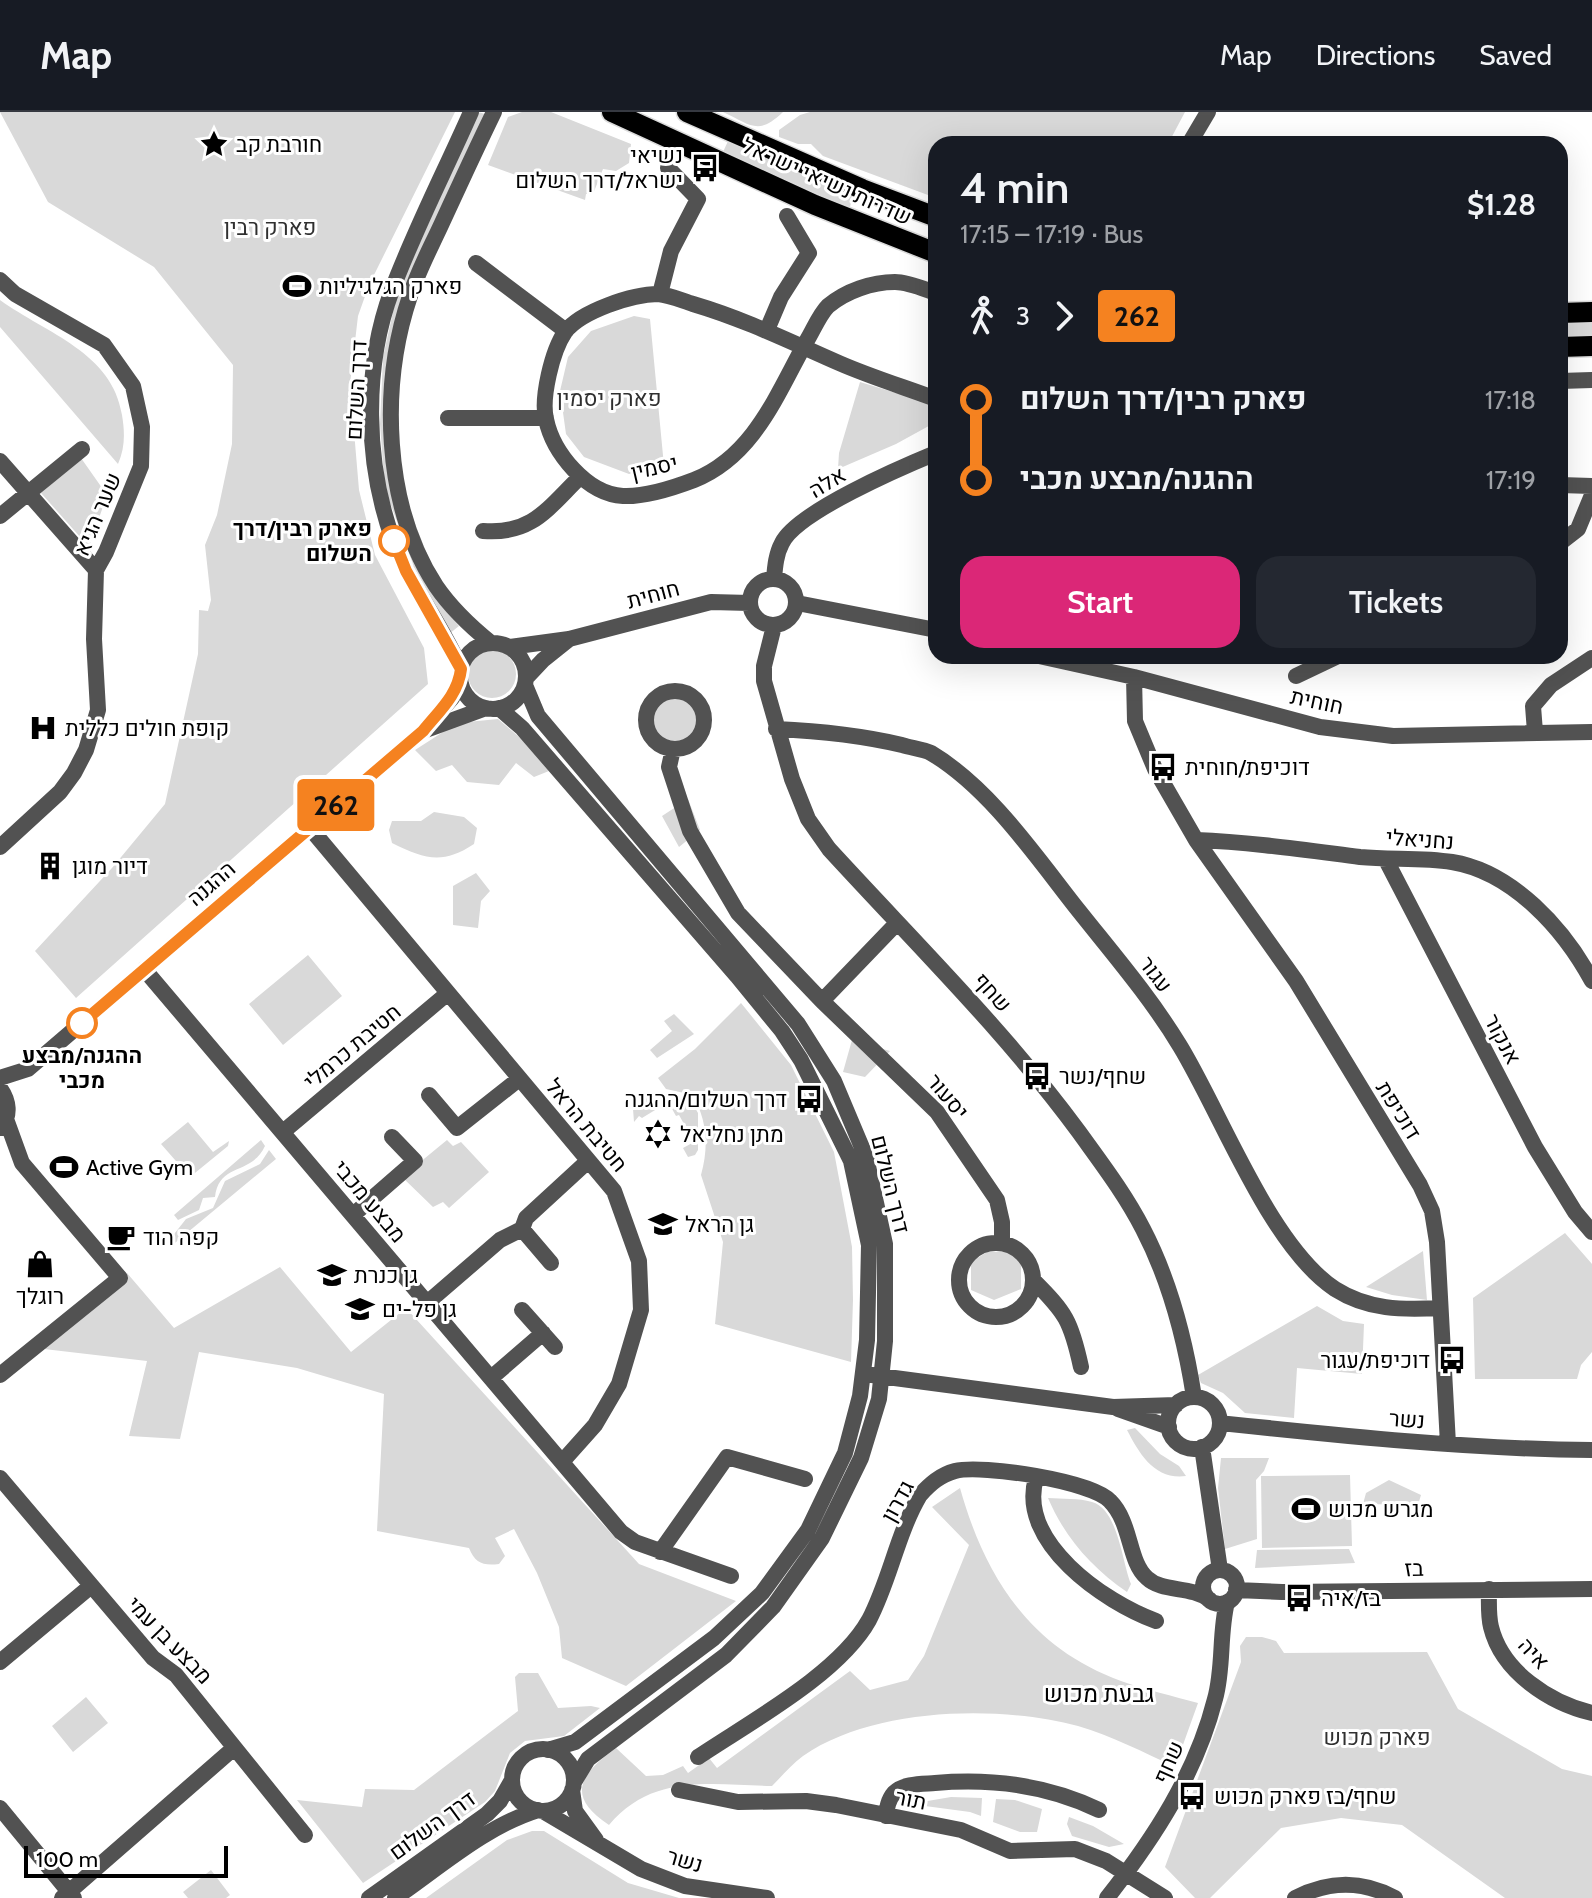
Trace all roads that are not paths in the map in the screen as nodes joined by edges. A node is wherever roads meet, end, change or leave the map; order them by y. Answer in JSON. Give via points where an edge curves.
{"nodes":[{"id":1,"x":471,"y":112,"type":"edge"},
{"id":2,"x":494,"y":112,"type":"edge"},
{"id":3,"x":612,"y":112,"type":"edge"},
{"id":4,"x":687,"y":112,"type":"edge"},
{"id":5,"x":1208,"y":112,"type":"edge"},
{"id":6,"x":1194,"y":136,"type":"edge"},
{"id":7,"x":668,"y":168,"type":"dead end"},
{"id":8,"x":928,"y":214,"type":"edge"},
{"id":9,"x":787,"y":216,"type":"dead end"},
{"id":10,"x":928,"y":250,"type":"edge"},
{"id":11,"x":476,"y":263,"type":"dead end"},
{"id":12,"x":0,"y":280,"type":"edge"},
{"id":13,"x":928,"y":291,"type":"edge"},
{"id":14,"x":660,"y":294,"type":"junction"},
{"id":15,"x":1592,"y":312,"type":"edge"},
{"id":16,"x":1568,"y":313,"type":"edge"},
{"id":17,"x":767,"y":330,"type":"junction"},
{"id":18,"x":566,"y":331,"type":"junction"},
{"id":19,"x":1592,"y":346,"type":"edge"},
{"id":20,"x":804,"y":347,"type":"junction"},
{"id":21,"x":1568,"y":347,"type":"edge"},
{"id":22,"x":1592,"y":380,"type":"edge"},
{"id":23,"x":1568,"y":381,"type":"edge"},
{"id":24,"x":928,"y":396,"type":"edge"},
{"id":25,"x":448,"y":418,"type":"dead end"},
{"id":26,"x":546,"y":418,"type":"junction"},
{"id":27,"x":82,"y":449,"type":"dead end"},
{"id":28,"x":928,"y":456,"type":"edge"},
{"id":29,"x":0,"y":461,"type":"edge"},
{"id":30,"x":580,"y":477,"type":"junction"},
{"id":31,"x":1568,"y":485,"type":"edge"},
{"id":32,"x":1592,"y":486,"type":"edge"},
{"id":33,"x":28,"y":493,"type":"junction"},
{"id":34,"x":1592,"y":495,"type":"edge"},
{"id":35,"x":0,"y":516,"type":"edge"},
{"id":36,"x":483,"y":531,"type":"dead end"},
{"id":37,"x":1568,"y":537,"type":"edge"},
{"id":38,"x":96,"y":570,"type":"junction"},
{"id":39,"x":774,"y":579,"type":"junction"},
{"id":40,"x":750,"y":603,"type":"junction"},
{"id":41,"x":797,"y":603,"type":"junction"},
{"id":42,"x":774,"y":626,"type":"junction"},
{"id":43,"x":928,"y":628,"type":"edge"},
{"id":44,"x":569,"y":639,"type":"junction"},
{"id":45,"x":491,"y":643,"type":"junction"},
{"id":46,"x":510,"y":647,"type":"junction"},
{"id":47,"x":1592,"y":658,"type":"edge"},
{"id":48,"x":1075,"y":664,"type":"edge"},
{"id":49,"x":1321,"y":664,"type":"edge"},
{"id":50,"x":461,"y":674,"type":"junction"},
{"id":51,"x":1296,"y":676,"type":"dead end"},
{"id":52,"x":1134,"y":677,"type":"junction"},
{"id":53,"x":526,"y":681,"type":"junction"},
{"id":54,"x":492,"y":708,"type":"junction"},
{"id":55,"x":776,"y":729,"type":"junction"},
{"id":56,"x":423,"y":731,"type":"junction"},
{"id":57,"x":1535,"y":732,"type":"junction"},
{"id":58,"x":1592,"y":732,"type":"edge"},
{"id":59,"x":673,"y":749,"type":"dead end"},
{"id":60,"x":310,"y":828,"type":"junction"},
{"id":61,"x":1196,"y":840,"type":"junction"},
{"id":62,"x":0,"y":847,"type":"edge"},
{"id":63,"x":1386,"y":860,"type":"junction"},
{"id":64,"x":897,"y":923,"type":"junction"},
{"id":65,"x":144,"y":969,"type":"junction"},
{"id":66,"x":1592,"y":981,"type":"edge"},
{"id":67,"x":448,"y":993,"type":"junction"},
{"id":68,"x":822,"y":1001,"type":"junction"},
{"id":69,"x":28,"y":1069,"type":"junction"},
{"id":70,"x":0,"y":1078,"type":"edge"},
{"id":71,"x":519,"y":1079,"type":"junction"},
{"id":72,"x":0,"y":1088,"type":"edge"},
{"id":73,"x":429,"y":1095,"type":"dead end"},
{"id":74,"x":5,"y":1118,"type":"edge"},
{"id":75,"x":284,"y":1131,"type":"junction"},
{"id":76,"x":392,"y":1137,"type":"dead end"},
{"id":77,"x":0,"y":1148,"type":"edge"},
{"id":78,"x":588,"y":1161,"type":"junction"},
{"id":79,"x":22,"y":1163,"type":"junction"},
{"id":80,"x":353,"y":1215,"type":"junction"},
{"id":81,"x":522,"y":1229,"type":"junction"},
{"id":82,"x":1592,"y":1232,"type":"edge"},
{"id":83,"x":1002,"y":1243,"type":"junction"},
{"id":84,"x":551,"y":1263,"type":"dead end"},
{"id":85,"x":1033,"y":1280,"type":"junction"},
{"id":86,"x":427,"y":1303,"type":"junction"},
{"id":87,"x":1440,"y":1308,"type":"junction"},
{"id":88,"x":522,"y":1310,"type":"dead end"},
{"id":89,"x":543,"y":1333,"type":"junction"},
{"id":90,"x":555,"y":1347,"type":"dead end"},
{"id":91,"x":1081,"y":1367,"type":"dead end"},
{"id":92,"x":863,"y":1374,"type":"junction"},
{"id":93,"x":0,"y":1375,"type":"edge"},
{"id":94,"x":882,"y":1376,"type":"junction"},
{"id":95,"x":491,"y":1378,"type":"junction"},
{"id":96,"x":1194,"y":1397,"type":"junction"},
{"id":97,"x":1176,"y":1405,"type":"junction"},
{"id":98,"x":1113,"y":1407,"type":"junction"},
{"id":99,"x":1220,"y":1423,"type":"junction"},
{"id":100,"x":1169,"y":1427,"type":"junction"},
{"id":101,"x":1448,"y":1444,"type":"junction"},
{"id":102,"x":1202,"y":1447,"type":"junction"},
{"id":103,"x":1592,"y":1450,"type":"edge"},
{"id":104,"x":562,"y":1462,"type":"junction"},
{"id":105,"x":0,"y":1478,"type":"edge"},
{"id":106,"x":1036,"y":1478,"type":"junction"},
{"id":107,"x":805,"y":1479,"type":"dead end"},
{"id":108,"x":660,"y":1552,"type":"junction"},
{"id":109,"x":1213,"y":1573,"type":"junction"},
{"id":110,"x":731,"y":1576,"type":"dead end"},
{"id":111,"x":91,"y":1586,"type":"junction"},
{"id":112,"x":1178,"y":1588,"type":"junction"},
{"id":113,"x":1489,"y":1589,"type":"junction"},
{"id":114,"x":1592,"y":1589,"type":"edge"},
{"id":115,"x":1221,"y":1598,"type":"junction"},
{"id":116,"x":1156,"y":1621,"type":"dead end"},
{"id":117,"x":0,"y":1662,"type":"edge"},
{"id":118,"x":1592,"y":1713,"type":"edge"},
{"id":119,"x":234,"y":1748,"type":"junction"},
{"id":120,"x":548,"y":1750,"type":"junction"},
{"id":121,"x":698,"y":1757,"type":"dead end"},
{"id":122,"x":512,"y":1780,"type":"junction"},
{"id":123,"x":573,"y":1786,"type":"junction"},
{"id":124,"x":679,"y":1790,"type":"dead end"},
{"id":125,"x":0,"y":1808,"type":"edge"},
{"id":126,"x":540,"y":1810,"type":"junction"},
{"id":127,"x":1099,"y":1810,"type":"dead end"},
{"id":128,"x":886,"y":1816,"type":"junction"},
{"id":129,"x":305,"y":1835,"type":"dead end"},
{"id":130,"x":599,"y":1844,"type":"junction"},
{"id":131,"x":1126,"y":1873,"type":"junction"},
{"id":132,"x":68,"y":1896,"type":"edge"},
{"id":133,"x":369,"y":1898,"type":"edge"},
{"id":134,"x":395,"y":1898,"type":"edge"},
{"id":135,"x":767,"y":1898,"type":"edge"},
{"id":136,"x":1107,"y":1898,"type":"edge"},
{"id":137,"x":1165,"y":1898,"type":"edge"},
{"id":138,"x":1295,"y":1898,"type":"edge"},
{"id":139,"x":1395,"y":1898,"type":"edge"}],
"edges":[{"from":1,"to":50,"type":"street","name":"דרך השלום","via":[[392,291],[373,384],[377,477],[392,538]]},
{"from":2,"to":45,"type":"street","name":"דרך השלום","via":[[410,295],[394,354],[391,398],[396,476],[411,531],[437,586]]},
{"from":3,"to":10,"type":"main road","name":"שדרות נשיאי ישראל","via":[[815,205]]},
{"from":4,"to":8,"type":"main road","name":"שדרות נשיאי ישראל"},
{"from":5,"to":6,"type":"street"},
{"from":7,"to":14,"type":"street","via":[[698,199],[671,251]]},
{"from":9,"to":17,"type":"street","via":[[809,253]]},
{"from":11,"to":18,"type":"street"},
{"from":12,"to":38,"type":"street","name":"שער הגיא","via":[[104,345],[133,386],[142,427],[141,466]]},
{"from":13,"to":20,"type":"street","name":"יסמין","via":[[897,281],[854,289],[826,308]]},
{"from":14,"to":17,"type":"street"},
{"from":14,"to":18,"type":"street","via":[[627,298]]},
{"from":15,"to":16,"type":"main road"},
{"from":17,"to":20,"type":"street"},
{"from":18,"to":26,"type":"street","via":[[550,367]]},
{"from":19,"to":21,"type":"main road"},
{"from":20,"to":24,"type":"street"},
{"from":20,"to":30,"type":"street","name":"יסמין","via":[[757,431],[696,479],[622,496]]},
{"from":22,"to":23,"type":"street"},
{"from":25,"to":26,"type":"street"},
{"from":26,"to":30,"type":"street","name":"יסמין","via":[[556,444]]},
{"from":27,"to":33,"type":"street"},
{"from":28,"to":39,"type":"street","name":"אלה","via":[[872,481],[794,527],[782,542]]},
{"from":29,"to":33,"type":"street"},
{"from":30,"to":36,"type":"street","via":[[533,522],[503,532]]},
{"from":31,"to":32,"type":"street"},
{"from":33,"to":35,"type":"street"},
{"from":33,"to":38,"type":"street"},
{"from":34,"to":37,"type":"street","via":[[1578,529]]},
{"from":38,"to":62,"type":"street","name":"שער הגיא","via":[[98,710],[86,750],[60,792]]},
{"from":39,"to":40,"type":"street","via":[[760,583]]},
{"from":39,"to":41,"type":"street","via":[[787,584]]},
{"from":40,"to":42,"type":"street","via":[[755,616]]},
{"from":40,"to":44,"type":"street","name":"חוחית","via":[[711,602]]},
{"from":41,"to":42,"type":"street","via":[[787,621]]},
{"from":41,"to":43,"type":"street"},
{"from":42,"to":55,"type":"street","name":"שחף","via":[[764,681]]},
{"from":44,"to":46,"type":"street","name":"חוחית"},
{"from":44,"to":53,"type":"street","name":"חוחית"},
{"from":45,"to":46,"type":"street"},
{"from":45,"to":50,"type":"street","via":[[472,651]]},
{"from":46,"to":53,"type":"street","via":[[522,660]]},
{"from":47,"to":57,"type":"street","via":[[1551,685],[1533,706]]},
{"from":48,"to":52,"type":"street","name":"חוחית"},
{"from":49,"to":51,"type":"street"},
{"from":50,"to":54,"type":"street","via":[[471,701]]},
{"from":50,"to":56,"type":"street","name":"ההגנה","via":[[452,698]]},
{"from":52,"to":57,"type":"street","name":"חוחית","via":[[1320,727],[1393,736]]},
{"from":52,"to":61,"type":"street","name":"דוכיפת","via":[[1135,721],[1155,769]]},
{"from":53,"to":54,"type":"street","via":[[516,700]]},
{"from":53,"to":94,"type":"street","name":"דרך השלום","via":[[538,716],[798,1024],[834,1081],[866,1157],[885,1244]]},
{"from":54,"to":56,"type":"street","name":"ההגנה"},
{"from":54,"to":92,"type":"street","name":"דרך השלום","via":[[522,728],[737,976],[782,1031],[817,1088],[851,1161],[869,1245]]},
{"from":55,"to":64,"type":"street","name":"שחף","via":[[808,819]]},
{"from":55,"to":87,"type":"street","name":"עגור","via":[[829,731],[929,752],[979,790],[1036,856],[1180,1046],[1266,1207],[1306,1265],[1334,1288],[1381,1308]]},
{"from":56,"to":60,"type":"street","name":"ההגנה"},
{"from":57,"to":58,"type":"street","name":"חוחית"},
{"from":59,"to":68,"type":"street","name":"יסעור","via":[[669,767],[690,831],[738,913]]},
{"from":60,"to":65,"type":"street","name":"ההגנה"},
{"from":60,"to":67,"type":"street","name":"חטיבת הראל"},
{"from":61,"to":63,"type":"street","name":"נחניאלי","via":[[1248,841]]},
{"from":61,"to":87,"type":"street","name":"דוכיפת","via":[[1296,981],[1420,1185],[1432,1211]]},
{"from":63,"to":66,"type":"street","name":"נחניאלי","via":[[1451,862],[1475,867],[1505,883],[1535,906]]},
{"from":63,"to":82,"type":"street","name":"אנקור","via":[[1535,1147]]},
{"from":64,"to":68,"type":"street"},
{"from":64,"to":96,"type":"street","name":"שחף","via":[[1013,1047],[1122,1191],[1171,1295]]},
{"from":65,"to":69,"type":"street","name":"ההגנה"},
{"from":65,"to":75,"type":"street","name":"מבצע מכבי"},
{"from":67,"to":71,"type":"street","name":"חטיבת הראל"},
{"from":67,"to":75,"type":"street","name":"חטיבת כרמלי"},
{"from":68,"to":83,"type":"street","name":"יסעור","via":[[937,1112],[997,1200]]},
{"from":69,"to":70,"type":"street","name":"ההגנה"},
{"from":69,"to":74,"type":"street","name":"ההגנה"},
{"from":71,"to":73,"type":"street","via":[[457,1128]]},
{"from":71,"to":78,"type":"street","name":"חטיבת הראל"},
{"from":72,"to":74,"type":"street"},
{"from":74,"to":79,"type":"street"},
{"from":75,"to":80,"type":"street","name":"מבצע מכבי"},
{"from":76,"to":80,"type":"street","via":[[415,1161]]},
{"from":77,"to":79,"type":"street"},
{"from":78,"to":81,"type":"street","via":[[526,1218]]},
{"from":78,"to":104,"type":"street","name":"חטיבת הראל","via":[[614,1191],[639,1261],[641,1310],[619,1384],[595,1425]]},
{"from":79,"to":93,"type":"street","via":[[120,1278]]},
{"from":80,"to":86,"type":"street","name":"מבצע מכבי"},
{"from":81,"to":84,"type":"street"},
{"from":81,"to":86,"type":"street","via":[[500,1240]]},
{"from":83,"to":85,"type":"street","via":[[1025,1257]]},
{"from":83,"to":85,"type":"street","via":[[983,1245],[962,1264],[960,1293],[969,1306],[980,1314],[1009,1315],[1030,1296]]},
{"from":85,"to":91,"type":"street","via":[[1063,1310]]},
{"from":86,"to":95,"type":"street","name":"מבצע מכבי"},
{"from":87,"to":101,"type":"street","name":"דוכיפת"},
{"from":88,"to":89,"type":"street"},
{"from":89,"to":90,"type":"street"},
{"from":89,"to":95,"type":"street"},
{"from":92,"to":94,"type":"street"},
{"from":92,"to":120,"type":"street","name":"דרך השלום","via":[[845,1453],[808,1530],[762,1593],[714,1638],[575,1742]]},
{"from":94,"to":98,"type":"street"},
{"from":94,"to":123,"type":"street","name":"דרך השלום","via":[[861,1458],[822,1538],[773,1607],[726,1655],[588,1759]]},
{"from":95,"to":104,"type":"street","name":"מבצע מכבי"},
{"from":96,"to":97,"type":"street"},
{"from":96,"to":99,"type":"street","via":[[1212,1405]]},
{"from":97,"to":98,"type":"street"},
{"from":97,"to":100,"type":"street"},
{"from":98,"to":100,"type":"street"},
{"from":99,"to":101,"type":"street","name":"נשר"},
{"from":99,"to":102,"type":"street","via":[[1215,1438]]},
{"from":100,"to":102,"type":"street","via":[[1179,1443]]},
{"from":101,"to":103,"type":"street","name":"נשר"},
{"from":102,"to":109,"type":"street"},
{"from":104,"to":108,"type":"street","via":[[621,1532]]},
{"from":105,"to":111,"type":"street","name":"מבצע בן עמי"},
{"from":106,"to":112,"type":"street","name":"גדרון","via":[[1083,1486],[1106,1497],[1125,1523],[1145,1577]]},
{"from":106,"to":116,"type":"street","via":[[1036,1515],[1065,1562],[1111,1600]]},
{"from":106,"to":121,"type":"street","name":"גדרון","via":[[966,1469],[933,1482],[915,1503],[876,1605],[855,1641],[817,1676]]},
{"from":107,"to":108,"type":"street","via":[[727,1457]]},
{"from":108,"to":110,"type":"street"},
{"from":109,"to":112,"type":"street"},
{"from":109,"to":115,"type":"street","via":[[1203,1588]]},
{"from":109,"to":115,"type":"street","via":[[1233,1577]]},
{"from":111,"to":117,"type":"street"},
{"from":111,"to":119,"type":"street","name":"מבצע בן עמי","via":[[153,1658],[176,1675]]},
{"from":112,"to":115,"type":"street","name":"גדרון"},
{"from":113,"to":114,"type":"street","name":"בז"},
{"from":113,"to":115,"type":"street","name":"בז"},
{"from":113,"to":118,"type":"street","name":"איה","via":[[1491,1626],[1501,1652],[1522,1678]]},
{"from":115,"to":131,"type":"street","name":"שחף","via":[[1215,1700],[1160,1826]]},
{"from":119,"to":129,"type":"street","name":"מבצע בן עמי"},
{"from":119,"to":132,"type":"street"},
{"from":120,"to":122,"type":"street","via":[[525,1755]]},
{"from":120,"to":123,"type":"street","via":[[568,1762]]},
{"from":122,"to":126,"type":"street","via":[[518,1798]]},
{"from":122,"to":133,"type":"street","name":"דרך השלום","via":[[487,1814]]},
{"from":123,"to":126,"type":"street","via":[[561,1805]]},
{"from":123,"to":130,"type":"street","name":"נשר","via":[[579,1817]]},
{"from":124,"to":128,"type":"street","name":"תור","via":[[749,1803],[826,1803]]},
{"from":125,"to":132,"type":"street"},
{"from":126,"to":130,"type":"street","name":"נשר"},
{"from":126,"to":134,"type":"street","name":"דרך השלום","via":[[512,1820]]},
{"from":127,"to":128,"type":"street","via":[[1030,1786],[951,1781],[900,1789],[889,1801]]},
{"from":128,"to":131,"type":"street","name":"תור","via":[[961,1830],[1010,1851],[1075,1849]]},
{"from":130,"to":135,"type":"street","name":"נשר","via":[[641,1869],[685,1886]]},
{"from":131,"to":136,"type":"street","name":"שחף"},
{"from":131,"to":137,"type":"street"},
{"from":138,"to":139,"type":"street","via":[[1350,1884]]}]}
